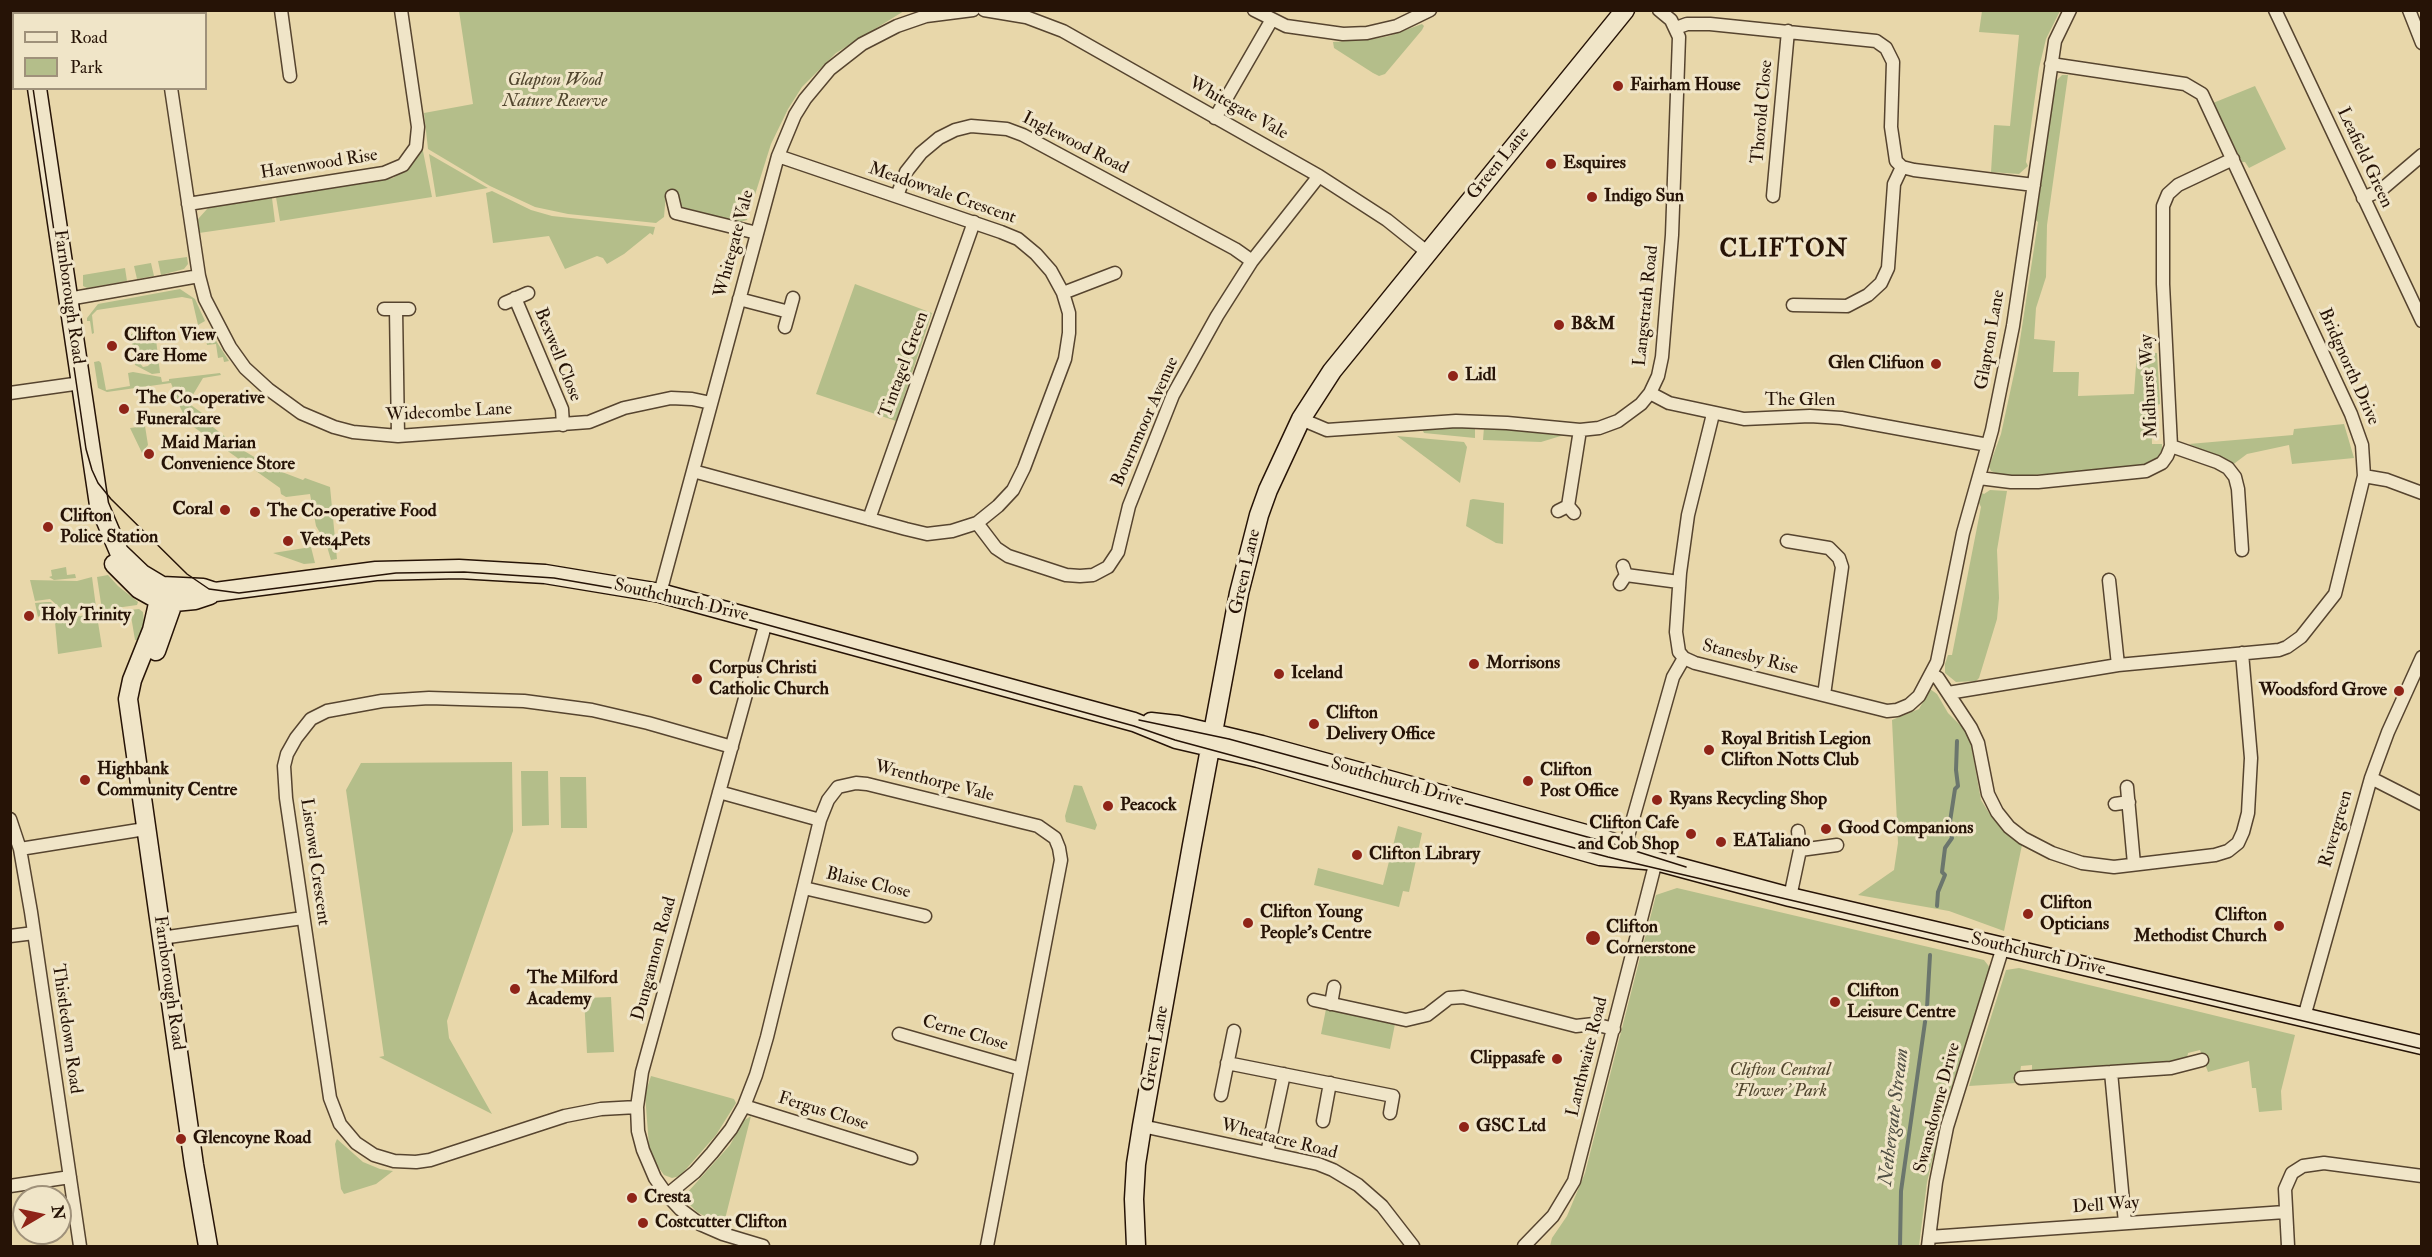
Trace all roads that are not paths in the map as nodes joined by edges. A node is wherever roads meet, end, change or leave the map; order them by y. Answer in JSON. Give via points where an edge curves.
{"nodes":[{"id":1,"x":281,"y":10,"type":"edge"},
{"id":2,"x":401,"y":10,"type":"edge"},
{"id":3,"x":973,"y":10,"type":"edge"},
{"id":4,"x":984,"y":10,"type":"edge"},
{"id":5,"x":1254,"y":10,"type":"edge"},
{"id":6,"x":1430,"y":10,"type":"edge"},
{"id":7,"x":1625,"y":10,"type":"edge"},
{"id":8,"x":1659,"y":10,"type":"edge"},
{"id":9,"x":2070,"y":10,"type":"edge"},
{"id":10,"x":2275,"y":10,"type":"edge"},
{"id":11,"x":2409,"y":10,"type":"edge"},
{"id":12,"x":925,"y":13,"type":"edge"},
{"id":13,"x":1271,"y":21,"type":"junction"},
{"id":14,"x":1677,"y":28,"type":"junction"},
{"id":15,"x":1788,"y":31,"type":"junction"},
{"id":16,"x":2421,"y":42,"type":"edge"},
{"id":17,"x":2051,"y":64,"type":"junction"},
{"id":18,"x":290,"y":76,"type":"dead end"},
{"id":19,"x":37,"y":90,"type":"edge"},
{"id":20,"x":171,"y":90,"type":"edge"},
{"id":21,"x":1215,"y":117,"type":"junction"},
{"id":22,"x":2421,"y":155,"type":"edge"},
{"id":23,"x":778,"y":156,"type":"junction"},
{"id":24,"x":2233,"y":159,"type":"junction"},
{"id":25,"x":1902,"y":167,"type":"junction"},
{"id":26,"x":1318,"y":176,"type":"junction"},
{"id":27,"x":2034,"y":185,"type":"junction"},
{"id":28,"x":672,"y":196,"type":"dead end"},
{"id":29,"x":897,"y":196,"type":"junction"},
{"id":30,"x":1773,"y":196,"type":"dead end"},
{"id":31,"x":2363,"y":198,"type":"junction"},
{"id":32,"x":188,"y":204,"type":"junction"},
{"id":33,"x":974,"y":222,"type":"junction"},
{"id":34,"x":757,"y":233,"type":"junction"},
{"id":35,"x":1427,"y":252,"type":"junction"},
{"id":36,"x":1252,"y":261,"type":"junction"},
{"id":37,"x":1115,"y":273,"type":"dead end"},
{"id":38,"x":199,"y":276,"type":"junction"},
{"id":39,"x":528,"y":293,"type":"dead end"},
{"id":40,"x":1063,"y":293,"type":"junction"},
{"id":41,"x":793,"y":298,"type":"dead end"},
{"id":42,"x":68,"y":299,"type":"junction"},
{"id":43,"x":739,"y":299,"type":"junction"},
{"id":44,"x":1793,"y":305,"type":"dead end"},
{"id":45,"x":397,"y":309,"type":"dead end"},
{"id":46,"x":789,"y":312,"type":"junction"},
{"id":47,"x":2420,"y":314,"type":"edge"},
{"id":48,"x":785,"y":327,"type":"dead end"},
{"id":49,"x":81,"y":383,"type":"junction"},
{"id":50,"x":10,"y":393,"type":"edge"},
{"id":51,"x":1650,"y":393,"type":"junction"},
{"id":52,"x":711,"y":403,"type":"junction"},
{"id":53,"x":1713,"y":414,"type":"junction"},
{"id":54,"x":1301,"y":419,"type":"junction"},
{"id":55,"x":563,"y":425,"type":"junction"},
{"id":56,"x":1580,"y":430,"type":"junction"},
{"id":57,"x":398,"y":436,"type":"junction"},
{"id":58,"x":1988,"y":445,"type":"junction"},
{"id":59,"x":2170,"y":446,"type":"junction"},
{"id":60,"x":693,"y":471,"type":"junction"},
{"id":61,"x":2364,"y":476,"type":"junction"},
{"id":62,"x":1979,"y":478,"type":"junction"},
{"id":63,"x":2421,"y":493,"type":"edge"},
{"id":64,"x":1567,"y":510,"type":"dead end"},
{"id":65,"x":869,"y":519,"type":"junction"},
{"id":66,"x":977,"y":523,"type":"junction"},
{"id":67,"x":1787,"y":541,"type":"dead end"},
{"id":68,"x":2242,"y":550,"type":"dead end"},
{"id":69,"x":1623,"y":575,"type":"dead end"},
{"id":70,"x":2109,"y":580,"type":"dead end"},
{"id":71,"x":1678,"y":582,"type":"junction"},
{"id":72,"x":215,"y":592,"type":"junction"},
{"id":73,"x":660,"y":593,"type":"junction"},
{"id":74,"x":166,"y":594,"type":"junction"},
{"id":75,"x":766,"y":622,"type":"junction"},
{"id":76,"x":2242,"y":653,"type":"junction"},
{"id":77,"x":2421,"y":657,"type":"edge"},
{"id":78,"x":1684,"y":658,"type":"junction"},
{"id":79,"x":2118,"y":665,"type":"junction"},
{"id":80,"x":1931,"y":674,"type":"junction"},
{"id":81,"x":1948,"y":693,"type":"junction"},
{"id":82,"x":1824,"y":695,"type":"junction"},
{"id":83,"x":1212,"y":740,"type":"junction"},
{"id":84,"x":732,"y":747,"type":"junction"},
{"id":85,"x":2371,"y":777,"type":"junction"},
{"id":86,"x":2127,"y":787,"type":"dead end"},
{"id":87,"x":719,"y":792,"type":"junction"},
{"id":88,"x":2128,"y":802,"type":"junction"},
{"id":89,"x":2115,"y":804,"type":"dead end"},
{"id":90,"x":2421,"y":804,"type":"edge"},
{"id":91,"x":10,"y":819,"type":"edge"},
{"id":92,"x":820,"y":820,"type":"junction"},
{"id":93,"x":146,"y":829,"type":"junction"},
{"id":94,"x":1798,"y":831,"type":"dead end"},
{"id":95,"x":1837,"y":845,"type":"dead end"},
{"id":96,"x":20,"y":849,"type":"junction"},
{"id":97,"x":1800,"y":850,"type":"junction"},
{"id":98,"x":1624,"y":852,"type":"junction"},
{"id":99,"x":1656,"y":861,"type":"junction"},
{"id":100,"x":2134,"y":864,"type":"junction"},
{"id":101,"x":804,"y":888,"type":"junction"},
{"id":102,"x":1790,"y":897,"type":"junction"},
{"id":103,"x":925,"y":916,"type":"dead end"},
{"id":104,"x":303,"y":918,"type":"junction"},
{"id":105,"x":34,"y":933,"type":"junction"},
{"id":106,"x":10,"y":936,"type":"edge"},
{"id":107,"x":161,"y":938,"type":"junction"},
{"id":108,"x":2003,"y":947,"type":"junction"},
{"id":109,"x":1334,"y":987,"type":"dead end"},
{"id":110,"x":1314,"y":1000,"type":"dead end"},
{"id":111,"x":1331,"y":1004,"type":"junction"},
{"id":112,"x":2304,"y":1017,"type":"junction"},
{"id":113,"x":1614,"y":1029,"type":"junction"},
{"id":114,"x":1234,"y":1031,"type":"dead end"},
{"id":115,"x":899,"y":1034,"type":"dead end"},
{"id":116,"x":2421,"y":1045,"type":"edge"},
{"id":117,"x":2202,"y":1060,"type":"dead end"},
{"id":118,"x":1227,"y":1063,"type":"junction"},
{"id":119,"x":1021,"y":1069,"type":"junction"},
{"id":120,"x":2111,"y":1072,"type":"junction"},
{"id":121,"x":1284,"y":1074,"type":"junction"},
{"id":122,"x":2025,"y":1074,"type":"dead end"},
{"id":123,"x":1330,"y":1083,"type":"junction"},
{"id":124,"x":1221,"y":1095,"type":"dead end"},
{"id":125,"x":744,"y":1106,"type":"junction"},
{"id":126,"x":637,"y":1107,"type":"junction"},
{"id":127,"x":1390,"y":1113,"type":"dead end"},
{"id":128,"x":1323,"y":1120,"type":"dead end"},
{"id":129,"x":1142,"y":1126,"type":"junction"},
{"id":130,"x":892,"y":1152,"type":"junction"},
{"id":131,"x":1267,"y":1153,"type":"junction"},
{"id":132,"x":911,"y":1158,"type":"dead end"},
{"id":133,"x":888,"y":1165,"type":"dead end"},
{"id":134,"x":2421,"y":1176,"type":"edge"},
{"id":135,"x":70,"y":1177,"type":"junction"},
{"id":136,"x":10,"y":1186,"type":"edge"},
{"id":137,"x":667,"y":1195,"type":"junction"},
{"id":138,"x":2285,"y":1212,"type":"junction"},
{"id":139,"x":2126,"y":1223,"type":"junction"},
{"id":140,"x":1928,"y":1242,"type":"edge"},
{"id":141,"x":1531,"y":1244,"type":"edge"},
{"id":142,"x":80,"y":1246,"type":"edge"},
{"id":143,"x":208,"y":1246,"type":"edge"},
{"id":144,"x":763,"y":1246,"type":"edge"},
{"id":145,"x":987,"y":1246,"type":"edge"},
{"id":146,"x":1136,"y":1246,"type":"edge"},
{"id":147,"x":1413,"y":1246,"type":"edge"},
{"id":148,"x":2288,"y":1246,"type":"edge"}],
"edges":[{"from":1,"to":18,"type":"street"},
{"from":2,"to":32,"type":"street","name":"Havenwood Rise","via":[[418,127],[416,147],[403,165],[384,173]]},
{"from":3,"to":12,"type":"street","name":"Whitegate Vale"},
{"from":4,"to":21,"type":"street","name":"Whitegate Vale","via":[[1026,17],[1063,31]]},
{"from":5,"to":13,"type":"street"},
{"from":6,"to":13,"type":"street","via":[[1397,26],[1356,34],[1301,30]]},
{"from":7,"to":35,"type":"street","name":"Green Lane"},
{"from":8,"to":14,"type":"street"},
{"from":9,"to":17,"type":"street","name":"Glapton Lane","via":[[2055,41]]},
{"from":10,"to":31,"type":"street","name":"Leafield Green"},
{"from":11,"to":16,"type":"street"},
{"from":12,"to":23,"type":"street","name":"Whitegate Vale","via":[[862,44],[831,69],[800,107]]},
{"from":13,"to":21,"type":"street"},
{"from":14,"to":15,"type":"street","via":[[1710,24]]},
{"from":14,"to":51,"type":"street","name":"Langstrath Road","via":[[1671,245],[1662,357]]},
{"from":15,"to":25,"type":"street","via":[[1870,39],[1886,48],[1894,69],[1893,151]]},
{"from":15,"to":30,"type":"street","name":"Thorold Close"},
{"from":17,"to":24,"type":"street","name":"Bridgnorth Drive","via":[[2194,87],[2207,102]]},
{"from":17,"to":27,"type":"street","name":"Glapton Lane"},
{"from":19,"to":42,"type":"street","name":"Farnborough Road"},
{"from":20,"to":32,"type":"street","name":"Widecombe Lane"},
{"from":21,"to":26,"type":"street","name":"Whitegate Vale"},
{"from":22,"to":31,"type":"street","via":[[2381,190]]},
{"from":23,"to":29,"type":"street","name":"Meadowvale Crescent"},
{"from":23,"to":34,"type":"street","name":"Whitegate Vale"},
{"from":24,"to":59,"type":"street","name":"Midhurst Way","via":[[2178,185],[2163,206]]},
{"from":24,"to":61,"type":"street","name":"Bridgnorth Drive","via":[[2351,414],[2361,445]]},
{"from":25,"to":27,"type":"street"},
{"from":25,"to":44,"type":"street","via":[[1894,184],[1888,268],[1881,283],[1847,306]]},
{"from":26,"to":35,"type":"street","name":"Whitegate Vale","via":[[1387,220]]},
{"from":26,"to":36,"type":"street","name":"Bournmoor Avenue"},
{"from":27,"to":58,"type":"street","name":"Glapton Lane","via":[[2013,326]]},
{"from":28,"to":34,"type":"street","via":[[676,213]]},
{"from":29,"to":33,"type":"street","name":"Meadowvale Crescent"},
{"from":29,"to":36,"type":"street","name":"Inglewood Road","via":[[906,172],[939,138],[971,126],[1007,129]]},
{"from":31,"to":47,"type":"street","name":"Leafield Green"},
{"from":32,"to":38,"type":"street","name":"Widecombe Lane"},
{"from":33,"to":40,"type":"street","name":"Meadowvale Crescent","via":[[1018,239],[1051,271]]},
{"from":33,"to":65,"type":"street","name":"Tintagel Green"},
{"from":34,"to":43,"type":"street","name":"Whitegate Vale"},
{"from":35,"to":54,"type":"street","name":"Green Lane","via":[[1332,371]]},
{"from":36,"to":66,"type":"street","name":"Bournmoor Avenue","via":[[1173,394],[1129,506],[1118,552],[1108,567],[1093,575],[1066,575],[1008,556],[996,548]]},
{"from":37,"to":40,"type":"street"},
{"from":38,"to":42,"type":"street"},
{"from":38,"to":57,"type":"street","name":"Widecombe Lane","via":[[230,347],[268,389],[301,413],[334,427]]},
{"from":39,"to":55,"type":"street","name":"Bexwell Close","via":[[510,300],[562,409]]},
{"from":40,"to":66,"type":"street","name":"Meadowvale Crescent","via":[[1069,333],[1053,392],[1013,490]]},
{"from":41,"to":46,"type":"street"},
{"from":42,"to":49,"type":"street","name":"Farnborough Road"},
{"from":43,"to":46,"type":"street"},
{"from":43,"to":52,"type":"street","name":"Whitegate Vale"},
{"from":45,"to":57,"type":"street"},
{"from":46,"to":48,"type":"street"},
{"from":49,"to":50,"type":"street"},
{"from":49,"to":74,"type":"street","name":"Farnborough Road","via":[[99,505],[119,552]]},
{"from":51,"to":53,"type":"street","name":"The Glen","via":[[1669,403]]},
{"from":51,"to":56,"type":"street","name":"Langstrath Road","via":[[1618,421]]},
{"from":52,"to":55,"type":"street","name":"Widecombe Lane","via":[[692,399],[653,400],[589,422]]},
{"from":52,"to":60,"type":"street","name":"Whitegate Vale"},
{"from":53,"to":58,"type":"street","name":"The Glen","via":[[1744,419],[1841,418]]},
{"from":53,"to":71,"type":"street","name":"Stanesby Rise","via":[[1688,515]]},
{"from":54,"to":56,"type":"street","name":"Langstrath Road","via":[[1327,430],[1456,421]]},
{"from":54,"to":83,"type":"street","name":"Green Lane","via":[[1259,515],[1239,594]]},
{"from":55,"to":57,"type":"street","name":"Widecombe Lane"},
{"from":56,"to":64,"type":"street"},
{"from":58,"to":62,"type":"street","name":"Glapton Lane"},
{"from":59,"to":62,"type":"street","name":"Midhurst Way","via":[[2162,463],[2146,471],[2038,482]]},
{"from":59,"to":68,"type":"street","via":[[2217,462],[2235,477]]},
{"from":60,"to":65,"type":"street","name":"Meadowvale Crescent"},
{"from":60,"to":73,"type":"street","name":"Whitegate Vale"},
{"from":61,"to":63,"type":"street"},
{"from":61,"to":76,"type":"street","name":"Bridgnorth Drive","via":[[2333,599],[2294,643],[2279,650]]},
{"from":62,"to":80,"type":"street","name":"Glapton Lane","via":[[1963,533],[1939,654]]},
{"from":65,"to":66,"type":"street","name":"Meadowvale Crescent","via":[[927,534]]},
{"from":67,"to":82,"type":"street","via":[[1829,548],[1842,567]]},
{"from":69,"to":71,"type":"street"},
{"from":70,"to":79,"type":"street"},
{"from":71,"to":78,"type":"street","name":"Stanesby Rise","via":[[1676,632],[1679,652]]},
{"from":72,"to":73,"type":"street","name":"Southchurch Drive","via":[[376,571],[441,568],[545,574]]},
{"from":72,"to":74,"type":"street","name":"Southchurch Drive","via":[[203,588]]},
{"from":72,"to":74,"type":"street","name":"Southchurch Drive","via":[[205,598]]},
{"from":73,"to":75,"type":"street","name":"Southchurch Drive"},
{"from":74,"to":93,"type":"street","name":"Farnborough Road","via":[[130,719]]},
{"from":75,"to":83,"type":"street","name":"Southchurch Drive","via":[[1134,722],[1167,723]]},
{"from":75,"to":84,"type":"street","name":"Dungannon Road"},
{"from":76,"to":79,"type":"street","name":"Bridgnorth Drive"},
{"from":76,"to":100,"type":"street","via":[[2251,758],[2248,813],[2238,843],[2215,855]]},
{"from":77,"to":85,"type":"street","name":"Rivergreen"},
{"from":78,"to":82,"type":"street","name":"Stanesby Rise"},
{"from":78,"to":98,"type":"street","via":[[1673,677]]},
{"from":79,"to":81,"type":"street","name":"Bridgnorth Drive"},
{"from":80,"to":81,"type":"street"},
{"from":80,"to":82,"type":"street","name":"Stanesby Rise","via":[[1919,696],[1897,710]]},
{"from":81,"to":100,"type":"street","via":[[1978,743],[1988,794],[2009,827],[2052,853],[2082,863],[2114,867]]},
{"from":83,"to":98,"type":"street","name":"Southchurch Drive"},
{"from":83,"to":129,"type":"street","name":"Green Lane"},
{"from":84,"to":87,"type":"street","name":"Dungannon Road"},
{"from":84,"to":104,"type":"street","name":"Listowel Crescent","via":[[608,713],[524,701],[429,698],[327,711],[303,728],[284,766]]},
{"from":85,"to":90,"type":"street"},
{"from":85,"to":112,"type":"street","name":"Rivergreen"},
{"from":86,"to":88,"type":"street"},
{"from":87,"to":92,"type":"street"},
{"from":87,"to":126,"type":"street","name":"Dungannon Road","via":[[642,1072]]},
{"from":88,"to":89,"type":"street"},
{"from":88,"to":100,"type":"street"},
{"from":91,"to":96,"type":"street","name":"Thistledown Road"},
{"from":92,"to":101,"type":"street","name":"Wrenthorpe Vale"},
{"from":92,"to":119,"type":"street","name":"Wrenthorpe Vale","via":[[832,793],[838,787],[856,783],[1038,826],[1055,838],[1061,860]]},
{"from":93,"to":96,"type":"street"},
{"from":93,"to":107,"type":"street","name":"Farnborough Road"},
{"from":94,"to":97,"type":"street"},
{"from":95,"to":97,"type":"street"},
{"from":96,"to":105,"type":"street","name":"Thistledown Road"},
{"from":97,"to":102,"type":"street"},
{"from":98,"to":99,"type":"street","name":"Southchurch Drive"},
{"from":99,"to":102,"type":"street","name":"Southchurch Drive"},
{"from":99,"to":113,"type":"street","name":"Lanthwaite Road"},
{"from":101,"to":103,"type":"street","name":"Blaise Close"},
{"from":101,"to":125,"type":"street","name":"Wrenthorpe Vale","via":[[767,1037]]},
{"from":102,"to":108,"type":"street","name":"Southchurch Drive"},
{"from":104,"to":107,"type":"street"},
{"from":104,"to":126,"type":"street","name":"Listowel Crescent","via":[[330,1098],[340,1124],[356,1143],[374,1155],[403,1162],[430,1160],[565,1116]]},
{"from":105,"to":106,"type":"street"},
{"from":105,"to":135,"type":"street","name":"Thistledown Road"},
{"from":107,"to":143,"type":"street","name":"Farnborough Road"},
{"from":108,"to":112,"type":"street","name":"Southchurch Drive"},
{"from":108,"to":140,"type":"street","name":"Swansdowne Drive","via":[[1947,1127]]},
{"from":109,"to":111,"type":"street"},
{"from":110,"to":111,"type":"street"},
{"from":111,"to":113,"type":"street","via":[[1406,1020],[1427,1015],[1449,998],[1463,997],[1576,1026],[1594,1024]]},
{"from":112,"to":116,"type":"street","name":"Southchurch Drive"},
{"from":113,"to":141,"type":"street","name":"Lanthwaite Road","via":[[1574,1181],[1562,1204]]},
{"from":114,"to":118,"type":"street"},
{"from":115,"to":119,"type":"street","name":"Cerne Close"},
{"from":117,"to":120,"type":"street","via":[[2171,1068]]},
{"from":118,"to":121,"type":"street"},
{"from":118,"to":124,"type":"street"},
{"from":119,"to":145,"type":"street","name":"Wrenthorpe Vale"},
{"from":120,"to":122,"type":"street"},
{"from":120,"to":139,"type":"street"},
{"from":121,"to":123,"type":"street"},
{"from":121,"to":131,"type":"street"},
{"from":123,"to":127,"type":"street","via":[[1393,1096]]},
{"from":123,"to":128,"type":"street"},
{"from":125,"to":130,"type":"street","name":"Fergus Close"},
{"from":125,"to":137,"type":"street","name":"Wrenthorpe Vale","via":[[712,1153]]},
{"from":126,"to":137,"type":"street","name":"Dungannon Road","via":[[643,1150],[655,1179]]},
{"from":129,"to":131,"type":"street","name":"Wheatacre Road"},
{"from":129,"to":146,"type":"street","name":"Green Lane","via":[[1134,1198]]},
{"from":130,"to":132,"type":"street","name":"Fergus Close"},
{"from":130,"to":133,"type":"street"},
{"from":131,"to":147,"type":"street","name":"Wheatacre Road","via":[[1318,1164],[1347,1176],[1382,1206]]},
{"from":134,"to":138,"type":"street","via":[[2311,1163],[2296,1170],[2286,1183]]},
{"from":135,"to":136,"type":"street"},
{"from":135,"to":142,"type":"street","name":"Thistledown Road"},
{"from":137,"to":144,"type":"street","name":"Dungannon Road","via":[[700,1224]]},
{"from":138,"to":139,"type":"street","name":"Dell Way"},
{"from":138,"to":148,"type":"street"},
{"from":139,"to":140,"type":"street","name":"Dell Way"}]}
